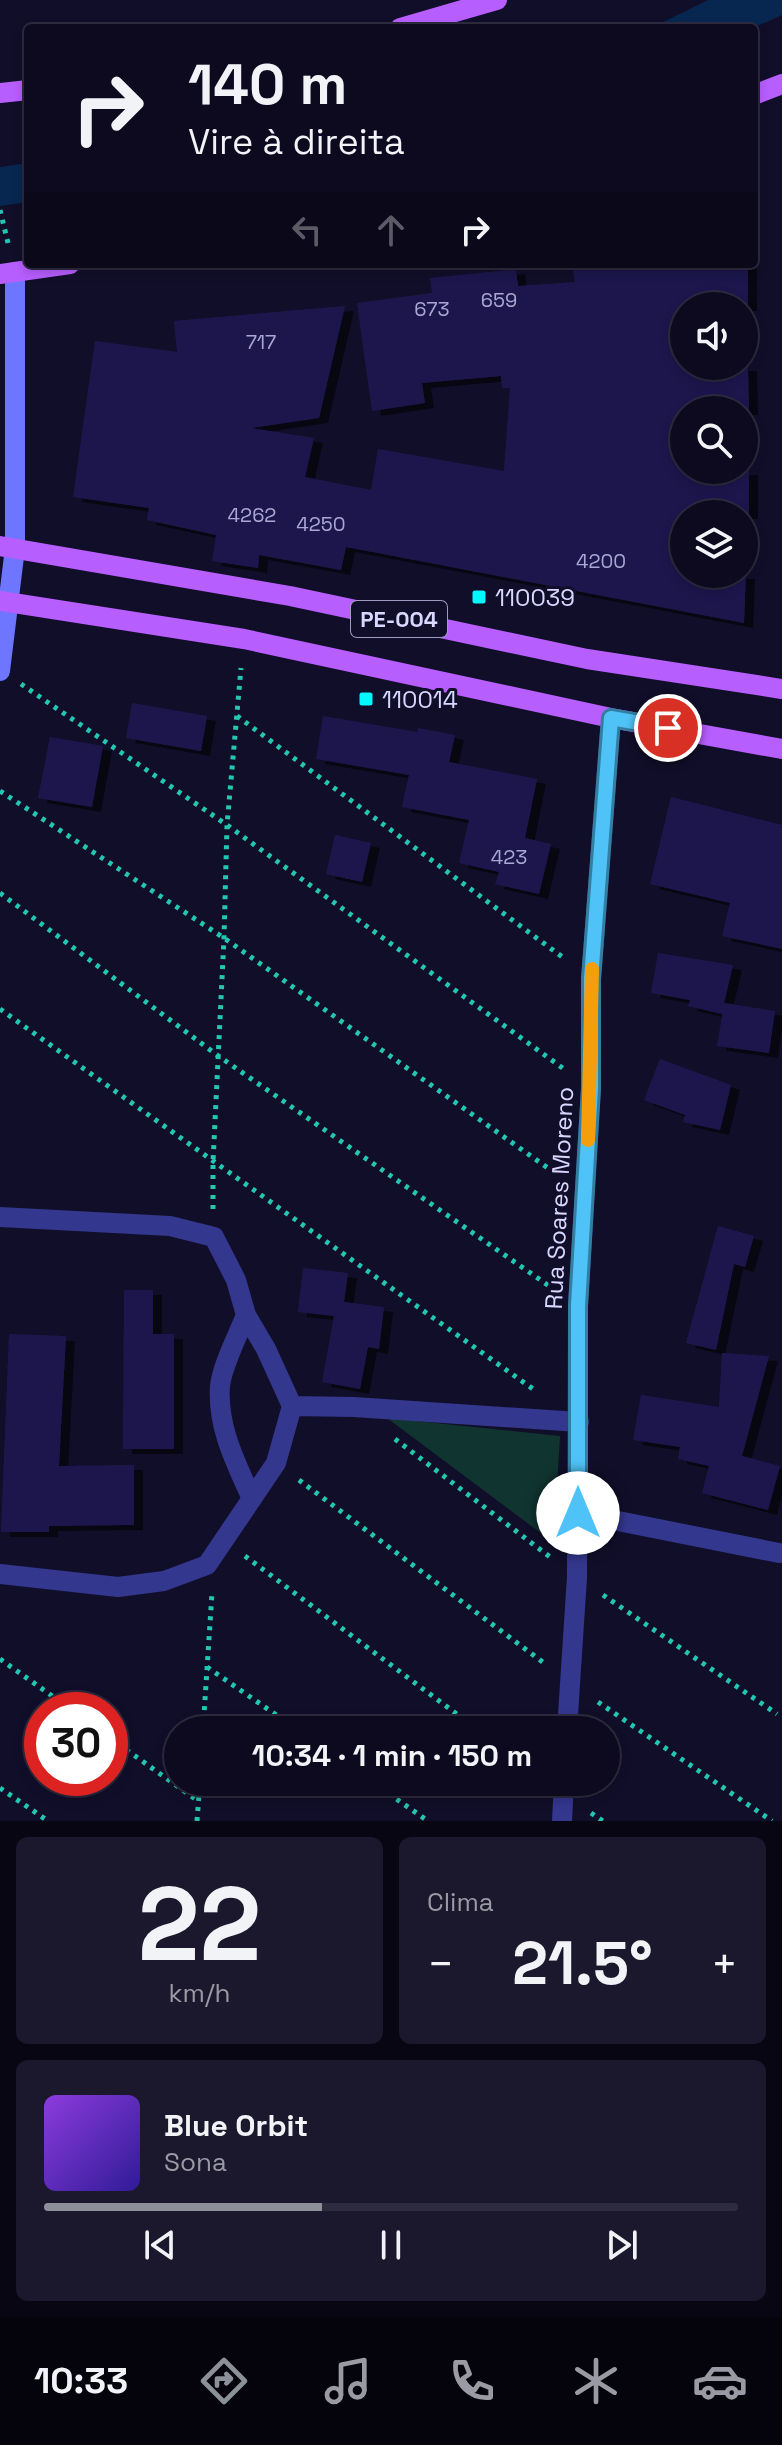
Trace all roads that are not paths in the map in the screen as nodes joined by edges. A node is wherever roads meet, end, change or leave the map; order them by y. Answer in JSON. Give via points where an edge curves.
{"nodes":[{"id":1,"x":497,"y":0,"type":"edge"},
{"id":2,"x":414,"y":24,"type":"edge"},
{"id":3,"x":782,"y":84,"type":"edge"},
{"id":4,"x":24,"y":90,"type":"edge"},
{"id":5,"x":0,"y":93,"type":"edge"},
{"id":6,"x":758,"y":93,"type":"edge"},
{"id":7,"x":42,"y":268,"type":"edge"},
{"id":8,"x":7,"y":273,"type":"edge"},
{"id":9,"x":8,"y":547,"type":"edge"},
{"id":10,"x":4,"y":601,"type":"edge"},
{"id":11,"x":0,"y":671,"type":"edge"},
{"id":12,"x":782,"y":689,"type":"edge"},
{"id":13,"x":611,"y":718,"type":"junction"},
{"id":14,"x":782,"y":749,"type":"edge"},
{"id":15,"x":0,"y":1217,"type":"edge"},
{"id":16,"x":246,"y":1315,"type":"junction"},
{"id":17,"x":292,"y":1406,"type":"junction"},
{"id":18,"x":579,"y":1422,"type":"junction"},
{"id":19,"x":252,"y":1499,"type":"junction"},
{"id":20,"x":578,"y":1513,"type":"junction"},
{"id":21,"x":779,"y":1553,"type":"dead end"},
{"id":22,"x":0,"y":1574,"type":"edge"},
{"id":23,"x":568,"y":1716,"type":"edge"},
{"id":24,"x":563,"y":1796,"type":"edge"},
{"id":25,"x":562,"y":1821,"type":"edge"}],
"edges":[{"from":1,"to":2,"type":"main road"},
{"from":3,"to":6,"type":"main road"},
{"from":4,"to":5,"type":"main road"},
{"from":7,"to":8,"type":"main road"},
{"from":8,"to":9,"type":"street"},
{"from":9,"to":10,"type":"street"},
{"from":9,"to":12,"type":"main road","number":"PE-004","via":[[290,596],[587,659]]},
{"from":10,"to":11,"type":"street"},
{"from":10,"to":13,"type":"main road","number":"PE-004","via":[[244,639]]},
{"from":13,"to":14,"type":"main road","number":"PE-004"},
{"from":13,"to":18,"type":"street","name":"Rua Soares Moreno","via":[[591,979],[591,1088],[578,1306]]},
{"from":15,"to":16,"type":"street","via":[[151,1225],[214,1237],[236,1280]]},
{"from":16,"to":17,"type":"street"},
{"from":16,"to":19,"type":"street","via":[[220,1383],[221,1417]]},
{"from":17,"to":18,"type":"street"},
{"from":17,"to":19,"type":"street","via":[[276,1463]]},
{"from":18,"to":20,"type":"street","name":"Rua Soares Moreno"},
{"from":19,"to":22,"type":"street","via":[[207,1565],[164,1581],[118,1587]]},
{"from":20,"to":21,"type":"street"},
{"from":20,"to":23,"type":"street","name":"Rua Soares Moreno"},
{"from":24,"to":25,"type":"street"}]}
